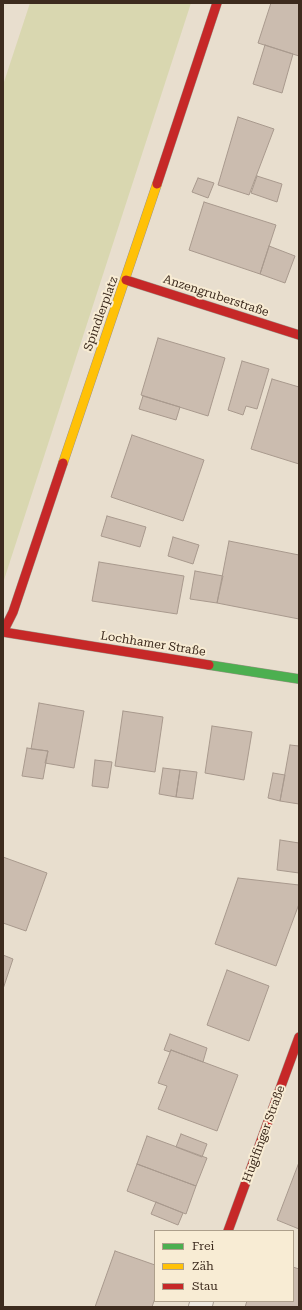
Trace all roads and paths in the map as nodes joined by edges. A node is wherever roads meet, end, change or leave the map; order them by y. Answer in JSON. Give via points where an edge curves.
{"nodes":[{"id":1,"x":217,"y":3,"type":"edge"},
{"id":2,"x":126,"y":280,"type":"junction"},
{"id":3,"x":299,"y":334,"type":"edge"},
{"id":4,"x":3,"y":632,"type":"edge"},
{"id":5,"x":299,"y":679,"type":"edge"},
{"id":6,"x":299,"y":1037,"type":"edge"},
{"id":7,"x":228,"y":1230,"type":"edge"}],
"edges":[{"from":1,"to":2,"type":"street","name":"Spindlerplatz"},
{"from":2,"to":3,"type":"street","name":"Anzengruberstraße"},
{"from":2,"to":4,"type":"street","name":"Spindlerplatz","via":[[88,384],[13,612]]},
{"from":4,"to":5,"type":"street","name":"Lochhamer Straße"},
{"from":6,"to":7,"type":"street","name":"Huglfinger Straße"}]}
